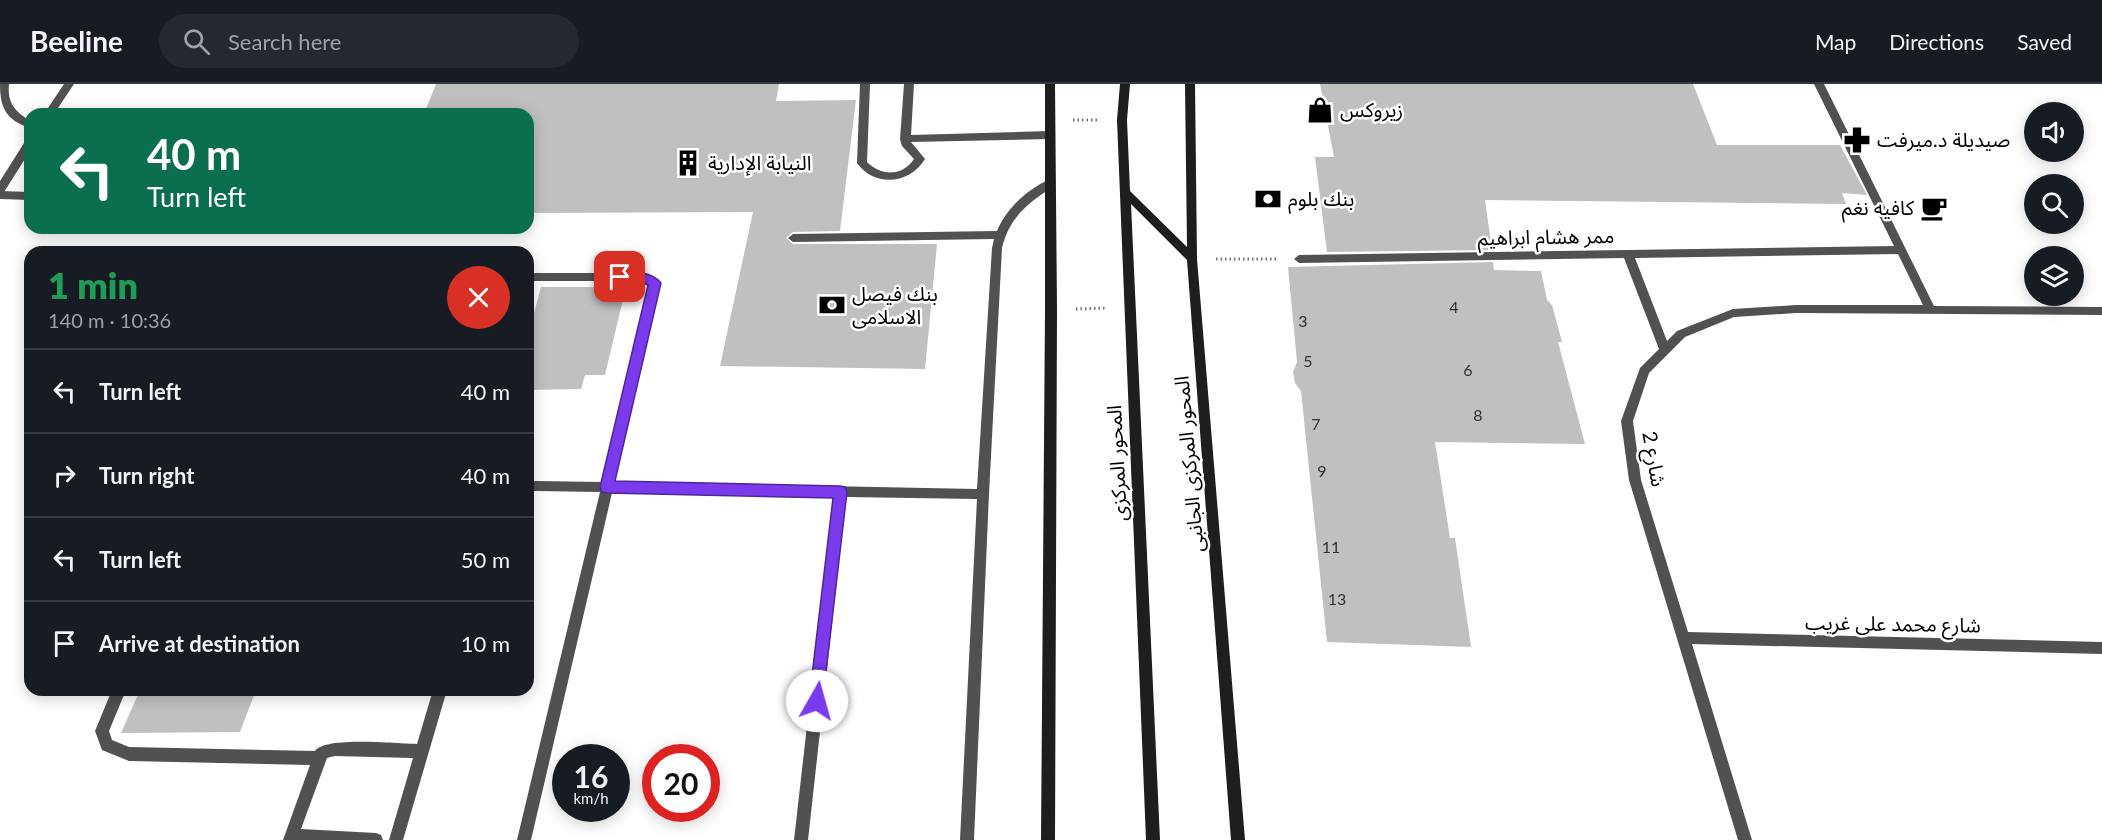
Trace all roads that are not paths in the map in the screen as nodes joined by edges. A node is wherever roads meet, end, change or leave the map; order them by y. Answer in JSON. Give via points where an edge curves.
{"nodes":[{"id":1,"x":4,"y":84,"type":"edge"},
{"id":2,"x":69,"y":84,"type":"edge"},
{"id":3,"x":865,"y":84,"type":"edge"},
{"id":4,"x":909,"y":84,"type":"edge"},
{"id":5,"x":1050,"y":84,"type":"edge"},
{"id":6,"x":1125,"y":84,"type":"edge"},
{"id":7,"x":1190,"y":84,"type":"edge"},
{"id":8,"x":1819,"y":84,"type":"edge"},
{"id":9,"x":53,"y":108,"type":"edge"},
{"id":10,"x":24,"y":121,"type":"edge"},
{"id":11,"x":1050,"y":135,"type":"junction"},
{"id":12,"x":905,"y":139,"type":"junction"},
{"id":13,"x":24,"y":152,"type":"edge"},
{"id":14,"x":1051,"y":183,"type":"junction"},
{"id":15,"x":0,"y":189,"type":"edge"},
{"id":16,"x":1125,"y":192,"type":"junction"},
{"id":17,"x":0,"y":195,"type":"edge"},
{"id":18,"x":24,"y":196,"type":"edge"},
{"id":19,"x":999,"y":235,"type":"junction"},
{"id":20,"x":793,"y":238,"type":"dead end"},
{"id":21,"x":1901,"y":250,"type":"junction"},
{"id":22,"x":1628,"y":254,"type":"junction"},
{"id":23,"x":1192,"y":259,"type":"junction"},
{"id":24,"x":1299,"y":259,"type":"road end"},
{"id":25,"x":534,"y":277,"type":"edge"},
{"id":26,"x":1931,"y":310,"type":"junction"},
{"id":27,"x":2102,"y":311,"type":"edge"},
{"id":28,"x":1665,"y":350,"type":"junction"},
{"id":29,"x":534,"y":486,"type":"edge"},
{"id":30,"x":607,"y":487,"type":"junction"},
{"id":31,"x":840,"y":492,"type":"junction"},
{"id":32,"x":983,"y":494,"type":"junction"},
{"id":33,"x":1683,"y":638,"type":"junction"},
{"id":34,"x":2102,"y":648,"type":"edge"},
{"id":35,"x":117,"y":696,"type":"edge"},
{"id":36,"x":439,"y":696,"type":"edge"},
{"id":37,"x":423,"y":751,"type":"junction"},
{"id":38,"x":319,"y":758,"type":"junction"},
{"id":39,"x":291,"y":838,"type":"edge"},
{"id":40,"x":376,"y":840,"type":"edge"},
{"id":41,"x":396,"y":840,"type":"edge"},
{"id":42,"x":524,"y":840,"type":"edge"},
{"id":43,"x":801,"y":840,"type":"edge"},
{"id":44,"x":967,"y":840,"type":"edge"},
{"id":45,"x":1048,"y":840,"type":"edge"},
{"id":46,"x":1152,"y":840,"type":"edge"},
{"id":47,"x":1238,"y":840,"type":"edge"},
{"id":48,"x":1745,"y":840,"type":"edge"}],
"edges":[{"from":1,"to":10,"type":"street","via":[[5,105]]},
{"from":2,"to":9,"type":"street"},
{"from":3,"to":12,"type":"street","via":[[862,163],[884,176],[906,173],[920,159]]},
{"from":4,"to":12,"type":"street"},
{"from":5,"to":11,"type":"main road"},
{"from":6,"to":16,"type":"main road","name":"المحور المركزى"},
{"from":7,"to":23,"type":"main road","name":"المحور المركزى الجانبى"},
{"from":8,"to":21,"type":"street"},
{"from":11,"to":12,"type":"street"},
{"from":11,"to":14,"type":"main road"},
{"from":13,"to":15,"type":"street"},
{"from":14,"to":19,"type":"street","via":[[1019,205]]},
{"from":14,"to":45,"type":"main road"},
{"from":16,"to":23,"type":"main road"},
{"from":16,"to":46,"type":"main road","name":"المحور المركزى"},
{"from":17,"to":18,"type":"street"},
{"from":19,"to":20,"type":"street"},
{"from":19,"to":32,"type":"street"},
{"from":21,"to":22,"type":"street","name":"ممر هشام ابراهيم"},
{"from":21,"to":26,"type":"street"},
{"from":22,"to":24,"type":"street","name":"ممر هشام ابراهيم"},
{"from":22,"to":28,"type":"street"},
{"from":23,"to":47,"type":"main road","name":"المحور المركزى الجانبى"},
{"from":25,"to":30,"type":"street","via":[[643,277],[655,283]]},
{"from":26,"to":27,"type":"street","name":"شارع 2"},
{"from":26,"to":28,"type":"street","name":"شارع 2","via":[[1796,309],[1733,313],[1681,334]]},
{"from":28,"to":33,"type":"street","name":"شارع 2","via":[[1644,371],[1628,421],[1635,480]]},
{"from":29,"to":30,"type":"street"},
{"from":30,"to":31,"type":"street"},
{"from":30,"to":42,"type":"street"},
{"from":31,"to":32,"type":"street"},
{"from":31,"to":43,"type":"street"},
{"from":32,"to":44,"type":"street"},
{"from":33,"to":34,"type":"street","name":"شارع محمد على غريب"},
{"from":33,"to":48,"type":"street","name":"شارع 2"},
{"from":35,"to":38,"type":"street","via":[[102,731],[107,745],[129,754]]},
{"from":36,"to":37,"type":"street"},
{"from":37,"to":38,"type":"street","via":[[330,749]]},
{"from":37,"to":41,"type":"street"},
{"from":38,"to":39,"type":"street"},
{"from":39,"to":40,"type":"street"}]}
